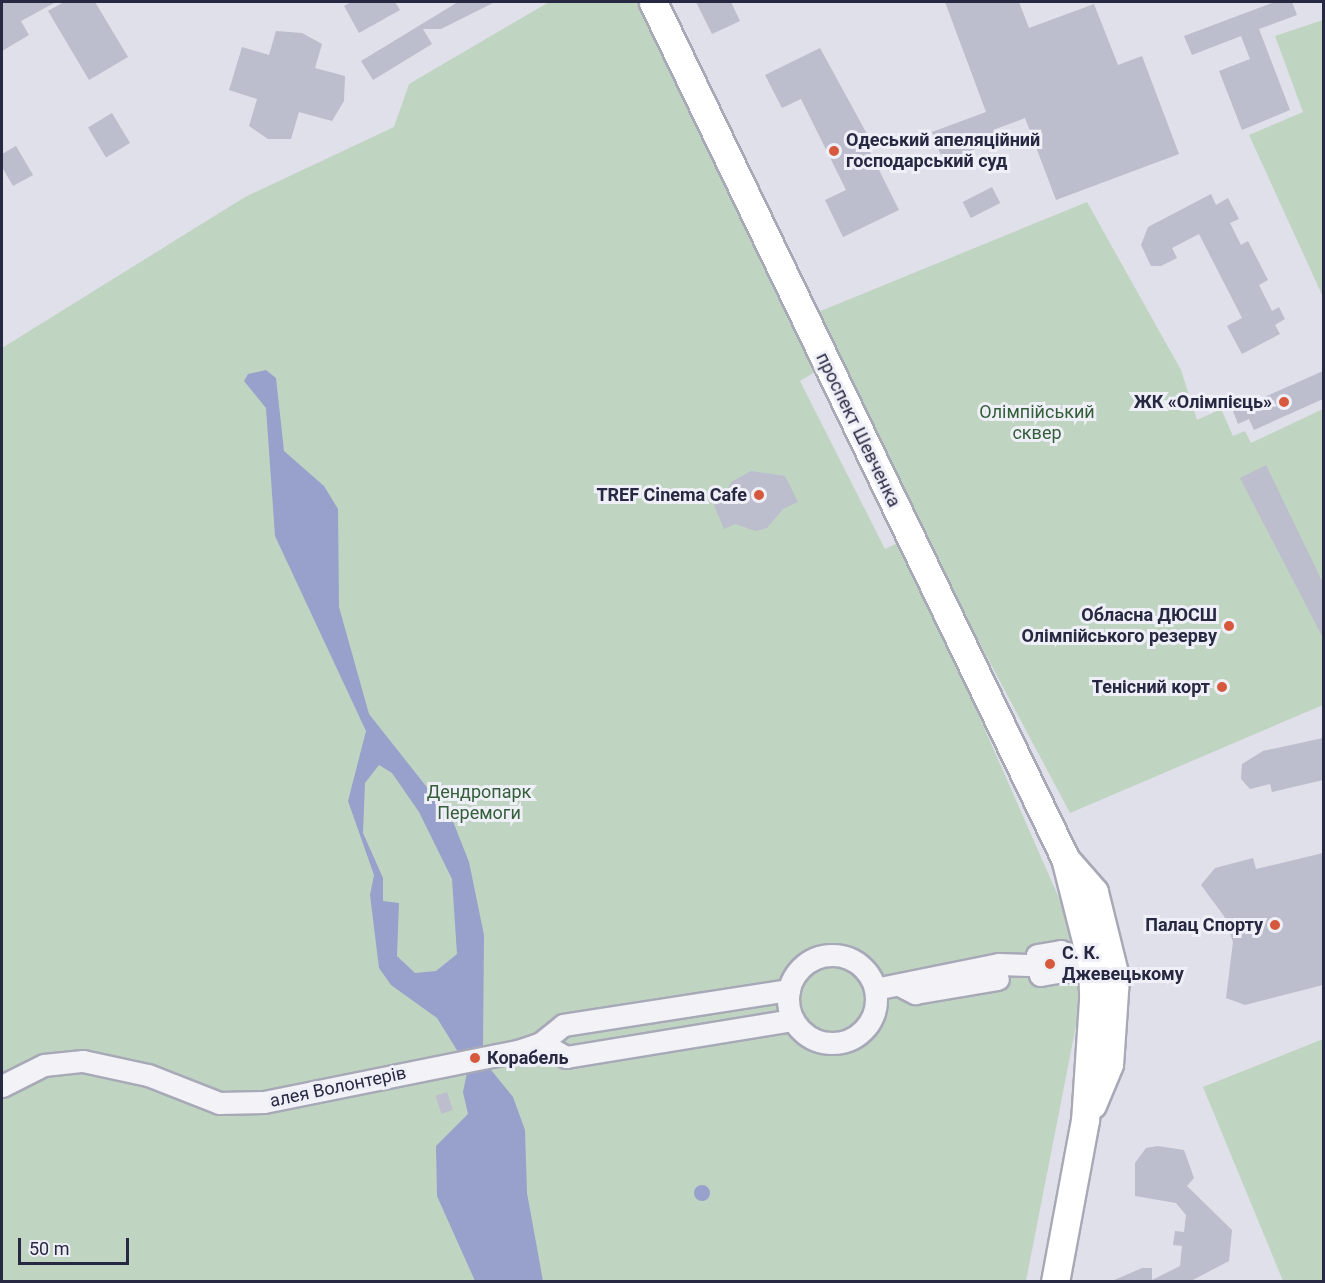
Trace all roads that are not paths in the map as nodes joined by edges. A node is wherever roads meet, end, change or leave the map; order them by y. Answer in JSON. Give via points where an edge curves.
{"nodes":[{"id":1,"x":653,"y":2,"type":"edge"},
{"id":2,"x":1075,"y":959,"type":"dead end"},
{"id":3,"x":875,"y":989,"type":"junction"},
{"id":4,"x":789,"y":990,"type":"junction"},
{"id":5,"x":793,"y":1020,"type":"junction"},
{"id":6,"x":541,"y":1043,"type":"junction"},
{"id":7,"x":2,"y":1086,"type":"edge"},
{"id":8,"x":1055,"y":1281,"type":"edge"}],
"edges":[{"from":1,"to":8,"type":"main road","name":"проспект Шевченка","via":[[1065,858],[1092,964],[1085,1120]]},
{"from":2,"to":3,"type":"street","via":[[1065,971],[1056,973],[1040,975],[1029,966],[999,964],[913,977],[899,985]]},
{"from":3,"to":4,"type":"street","via":[[861,966],[837,956],[808,963]]},
{"from":3,"to":5,"type":"street","via":[[869,1023],[852,1038],[820,1041]]},
{"from":4,"to":5,"type":"street"},
{"from":4,"to":6,"type":"street","name":"алея Волонтерів","via":[[562,1025]]},
{"from":5,"to":6,"type":"street","via":[[566,1057]]},
{"from":6,"to":7,"type":"street","name":"алея Волонтерів","via":[[304,1097],[236,1105],[194,1095],[127,1068],[83,1061],[44,1065]]}]}
